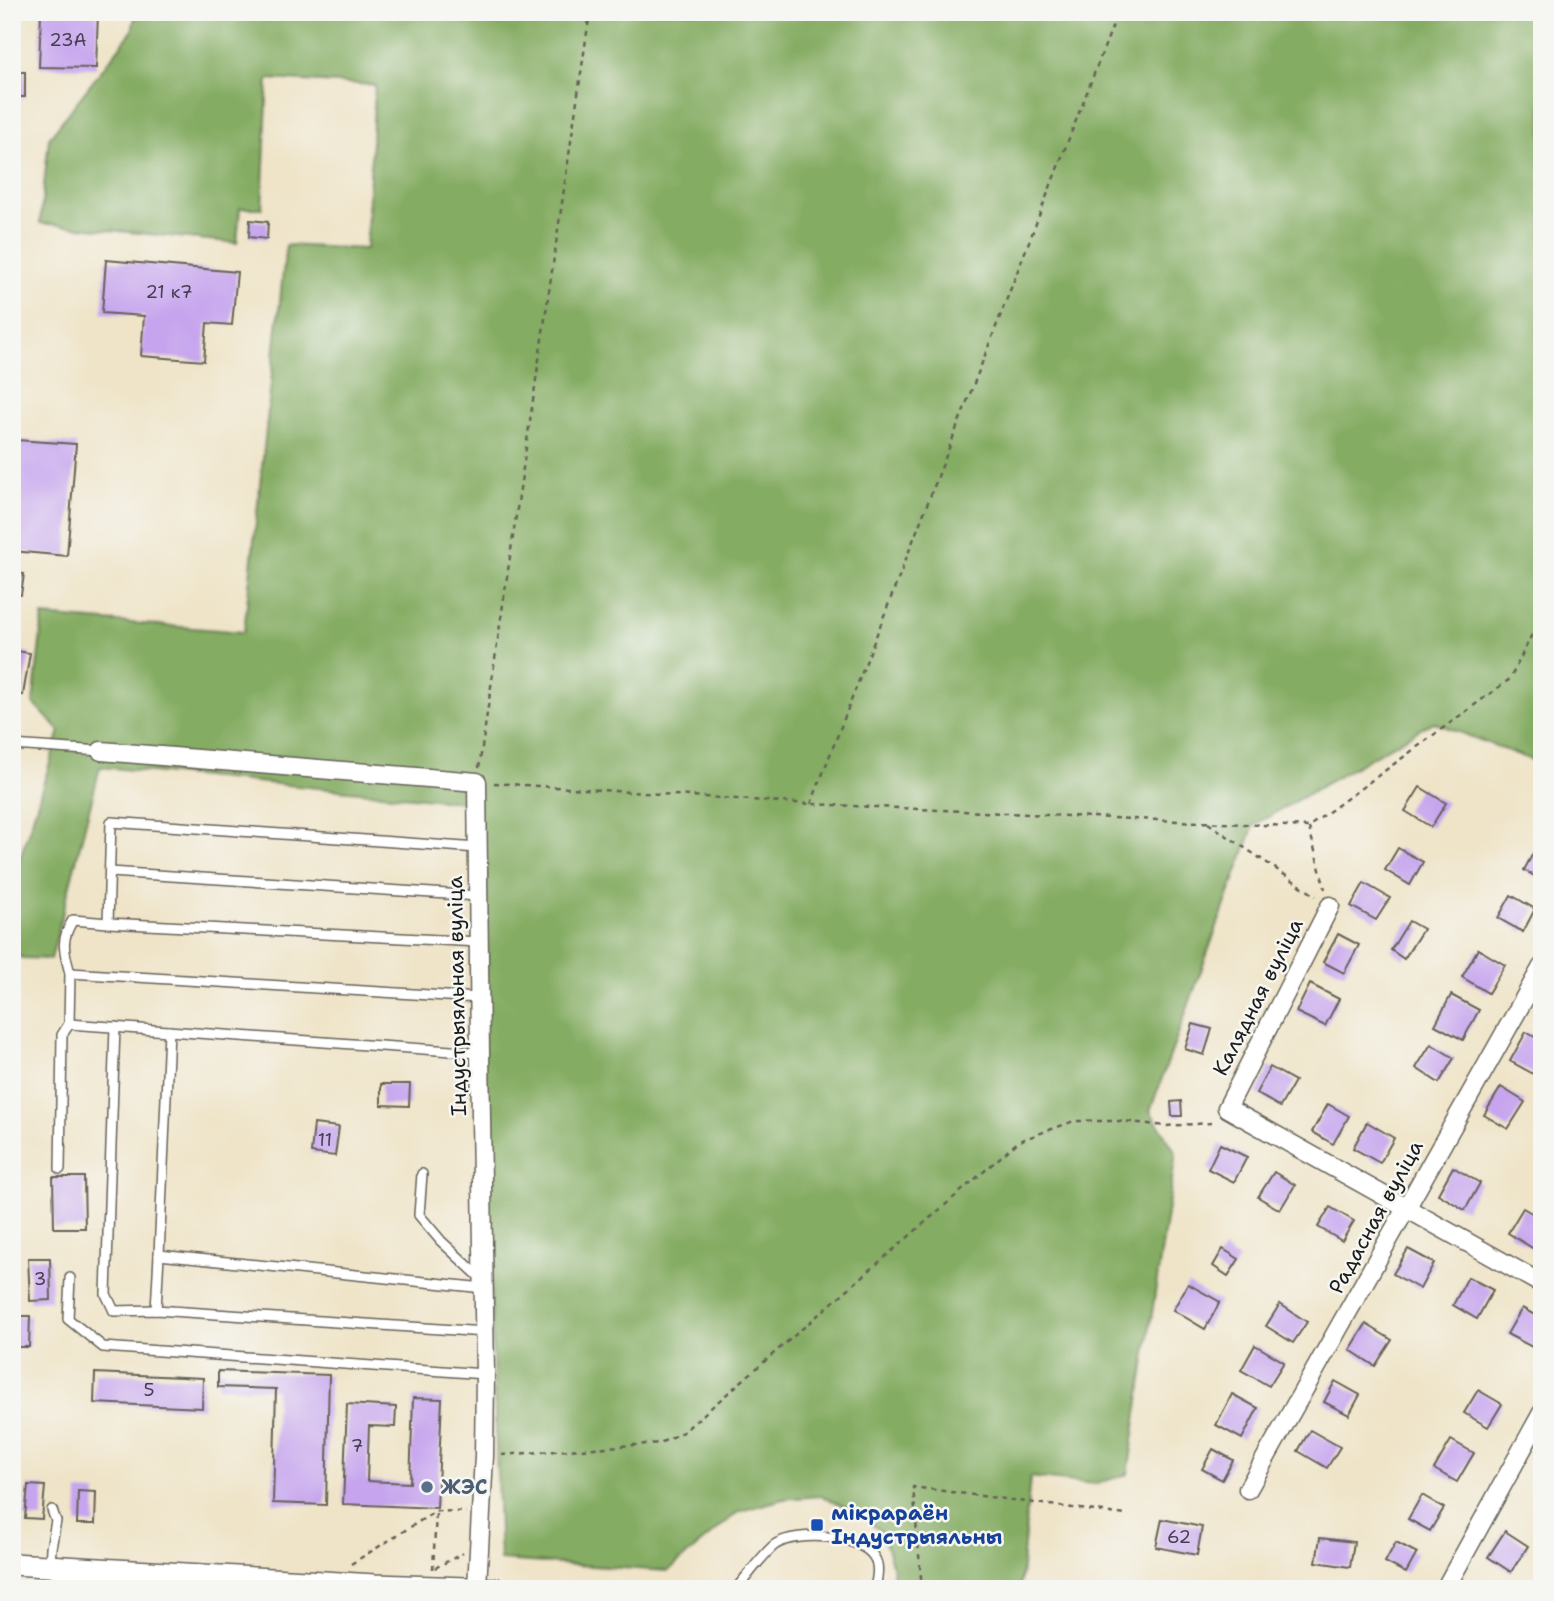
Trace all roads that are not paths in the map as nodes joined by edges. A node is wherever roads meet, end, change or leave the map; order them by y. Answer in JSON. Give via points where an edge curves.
{"nodes":[{"id":1,"x":12,"y":745,"type":"edge"},
{"id":2,"x":101,"y":751,"type":"joint"},
{"id":3,"x":478,"y":848,"type":"junction"},
{"id":4,"x":110,"y":872,"type":"junction"},
{"id":5,"x":478,"y":896,"type":"junction"},
{"id":6,"x":1330,"y":906,"type":"road end"},
{"id":7,"x":108,"y":923,"type":"junction"},
{"id":8,"x":479,"y":942,"type":"junction"},
{"id":9,"x":1542,"y":967,"type":"edge"},
{"id":10,"x":70,"y":973,"type":"junction"},
{"id":11,"x":479,"y":998,"type":"junction"},
{"id":12,"x":69,"y":1024,"type":"junction"},
{"id":13,"x":115,"y":1027,"type":"junction"},
{"id":14,"x":169,"y":1031,"type":"junction"},
{"id":15,"x":480,"y":1053,"type":"junction"},
{"id":16,"x":60,"y":1169,"type":"dead end"},
{"id":17,"x":422,"y":1174,"type":"dead end"},
{"id":18,"x":1407,"y":1208,"type":"junction"},
{"id":19,"x":159,"y":1255,"type":"junction"},
{"id":20,"x":70,"y":1278,"type":"dead end"},
{"id":21,"x":484,"y":1284,"type":"junction"},
{"id":22,"x":1542,"y":1284,"type":"edge"},
{"id":23,"x":156,"y":1310,"type":"junction"},
{"id":24,"x":485,"y":1332,"type":"junction"},
{"id":25,"x":485,"y":1374,"type":"junction"},
{"id":26,"x":1542,"y":1413,"type":"edge"},
{"id":27,"x":1248,"y":1489,"type":"dead end"},
{"id":28,"x":52,"y":1510,"type":"dead end"},
{"id":29,"x":12,"y":1564,"type":"edge"},
{"id":30,"x":50,"y":1566,"type":"junction"},
{"id":31,"x":84,"y":1578,"type":"edge"},
{"id":32,"x":375,"y":1587,"type":"edge"},
{"id":33,"x":487,"y":1588,"type":"edge"},
{"id":34,"x":736,"y":1589,"type":"edge"},
{"id":35,"x":875,"y":1589,"type":"edge"},
{"id":36,"x":1445,"y":1589,"type":"edge"}],
"edges":[{"from":1,"to":2,"type":"lane"},
{"from":2,"to":3,"type":"street","name":"Індустрыяльная вуліца","via":[[477,782]]},
{"from":3,"to":4,"type":"lane","via":[[111,822]]},
{"from":3,"to":5,"type":"street","name":"Індустрыяльная вуліца"},
{"from":4,"to":5,"type":"lane"},
{"from":4,"to":7,"type":"lane"},
{"from":5,"to":8,"type":"street","name":"Індустрыяльная вуліца"},
{"from":6,"to":18,"type":"street","name":"Калядная вуліца","via":[[1227,1108]]},
{"from":7,"to":8,"type":"lane"},
{"from":7,"to":10,"type":"lane","via":[[73,920],[65,932]]},
{"from":8,"to":11,"type":"street","name":"Індустрыяльная вуліца"},
{"from":9,"to":18,"type":"street","name":"Радасная вуліца"},
{"from":10,"to":11,"type":"lane"},
{"from":10,"to":12,"type":"lane"},
{"from":11,"to":15,"type":"street","name":"Індустрыяльная вуліца"},
{"from":12,"to":13,"type":"lane"},
{"from":12,"to":16,"type":"lane","via":[[62,1035]]},
{"from":13,"to":14,"type":"lane"},
{"from":13,"to":23,"type":"lane","via":[[106,1294],[114,1311]]},
{"from":14,"to":15,"type":"lane"},
{"from":14,"to":19,"type":"lane"},
{"from":15,"to":21,"type":"street","name":"Індустрыяльная вуліца"},
{"from":17,"to":21,"type":"lane","via":[[419,1215]]},
{"from":18,"to":22,"type":"street"},
{"from":18,"to":27,"type":"street","name":"Радасная вуліца"},
{"from":19,"to":21,"type":"lane"},
{"from":19,"to":23,"type":"lane"},
{"from":20,"to":25,"type":"lane","via":[[68,1319],[103,1347]]},
{"from":21,"to":24,"type":"street","name":"Індустрыяльная вуліца"},
{"from":23,"to":24,"type":"lane"},
{"from":24,"to":25,"type":"street","name":"Індустрыяльная вуліца"},
{"from":25,"to":33,"type":"street","name":"Індустрыяльная вуліца","via":[[479,1551]]},
{"from":26,"to":36,"type":"street"},
{"from":28,"to":30,"type":"lane","via":[[56,1521]]},
{"from":29,"to":30,"type":"street"},
{"from":30,"to":31,"type":"street"},
{"from":31,"to":32,"type":"street"},
{"from":32,"to":33,"type":"street"},
{"from":34,"to":35,"type":"lane","via":[[774,1544],[816,1536],[865,1546],[878,1567]]}]}
